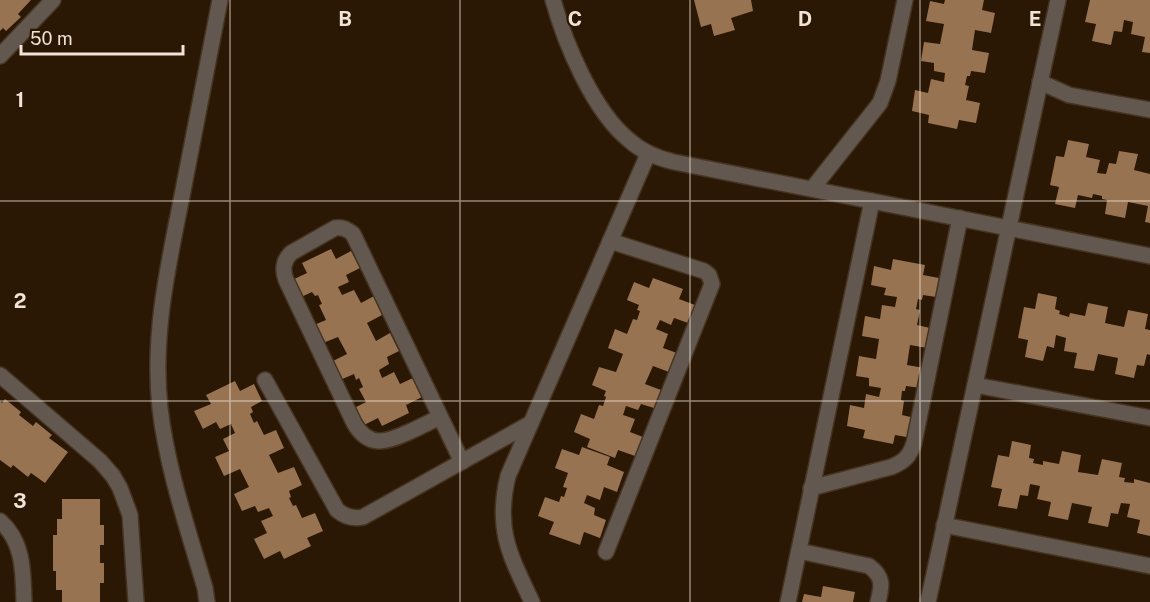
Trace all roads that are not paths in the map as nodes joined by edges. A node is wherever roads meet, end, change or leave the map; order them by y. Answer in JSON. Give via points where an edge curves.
{"nodes":[{"id":1,"x":53,"y":0,"type":"edge"},
{"id":2,"x":220,"y":0,"type":"edge"},
{"id":3,"x":553,"y":0,"type":"edge"},
{"id":4,"x":905,"y":0,"type":"edge"},
{"id":5,"x":1058,"y":0,"type":"edge"},
{"id":6,"x":0,"y":56,"type":"edge"},
{"id":7,"x":1041,"y":82,"type":"junction"},
{"id":8,"x":1150,"y":110,"type":"edge"},
{"id":9,"x":648,"y":154,"type":"junction"},
{"id":10,"x":812,"y":189,"type":"junction"},
{"id":11,"x":872,"y":201,"type":"junction"},
{"id":12,"x":960,"y":218,"type":"junction"},
{"id":13,"x":1009,"y":227,"type":"junction"},
{"id":14,"x":610,"y":241,"type":"junction"},
{"id":15,"x":1150,"y":256,"type":"edge"},
{"id":16,"x":0,"y":375,"type":"edge"},
{"id":17,"x":265,"y":380,"type":"dead end"},
{"id":18,"x":975,"y":385,"type":"junction"},
{"id":19,"x":440,"y":417,"type":"junction"},
{"id":20,"x":1150,"y":418,"type":"edge"},
{"id":21,"x":531,"y":423,"type":"junction"},
{"id":22,"x":462,"y":462,"type":"junction"},
{"id":23,"x":811,"y":488,"type":"junction"},
{"id":24,"x":0,"y":521,"type":"edge"},
{"id":25,"x":944,"y":525,"type":"junction"},
{"id":26,"x":799,"y":551,"type":"junction"},
{"id":27,"x":606,"y":552,"type":"dead end"},
{"id":28,"x":1150,"y":566,"type":"edge"},
{"id":29,"x":24,"y":602,"type":"edge"},
{"id":30,"x":136,"y":602,"type":"edge"},
{"id":31,"x":207,"y":602,"type":"edge"},
{"id":32,"x":532,"y":602,"type":"edge"},
{"id":33,"x":788,"y":602,"type":"edge"},
{"id":34,"x":878,"y":602,"type":"edge"},
{"id":35,"x":928,"y":602,"type":"edge"}],
"edges":[{"from":1,"to":6,"type":"street"},
{"from":2,"to":31,"type":"street","via":[[167,269],[158,361],[167,452]]},
{"from":3,"to":9,"type":"street","via":[[574,58],[597,102],[628,140]]},
{"from":4,"to":10,"type":"street","via":[[885,93]]},
{"from":5,"to":7,"type":"street"},
{"from":7,"to":8,"type":"street","via":[[1069,95]]},
{"from":7,"to":13,"type":"street"},
{"from":9,"to":10,"type":"street"},
{"from":9,"to":14,"type":"street"},
{"from":10,"to":11,"type":"street"},
{"from":11,"to":12,"type":"street"},
{"from":11,"to":23,"type":"street"},
{"from":12,"to":13,"type":"street"},
{"from":12,"to":23,"type":"street","via":[[912,451],[891,467]]},
{"from":13,"to":15,"type":"street"},
{"from":13,"to":18,"type":"street"},
{"from":14,"to":21,"type":"street"},
{"from":14,"to":27,"type":"street","via":[[704,271],[712,284]]},
{"from":16,"to":30,"type":"street","via":[[100,461],[116,482],[130,515]]},
{"from":17,"to":22,"type":"street","via":[[342,515],[363,517]]},
{"from":18,"to":20,"type":"street"},
{"from":18,"to":25,"type":"street"},
{"from":19,"to":19,"type":"street","via":[[353,234],[342,227],[335,228],[291,253],[284,265],[286,280],[362,434],[389,441]]},
{"from":19,"to":22,"type":"street"},
{"from":21,"to":22,"type":"street"},
{"from":21,"to":32,"type":"street","via":[[508,476],[503,511],[508,546]]},
{"from":23,"to":26,"type":"street"},
{"from":24,"to":29,"type":"street","via":[[20,550]]},
{"from":25,"to":28,"type":"street"},
{"from":25,"to":35,"type":"street"},
{"from":26,"to":33,"type":"street"},
{"from":26,"to":34,"type":"street","via":[[869,566],[881,580]]}]}
